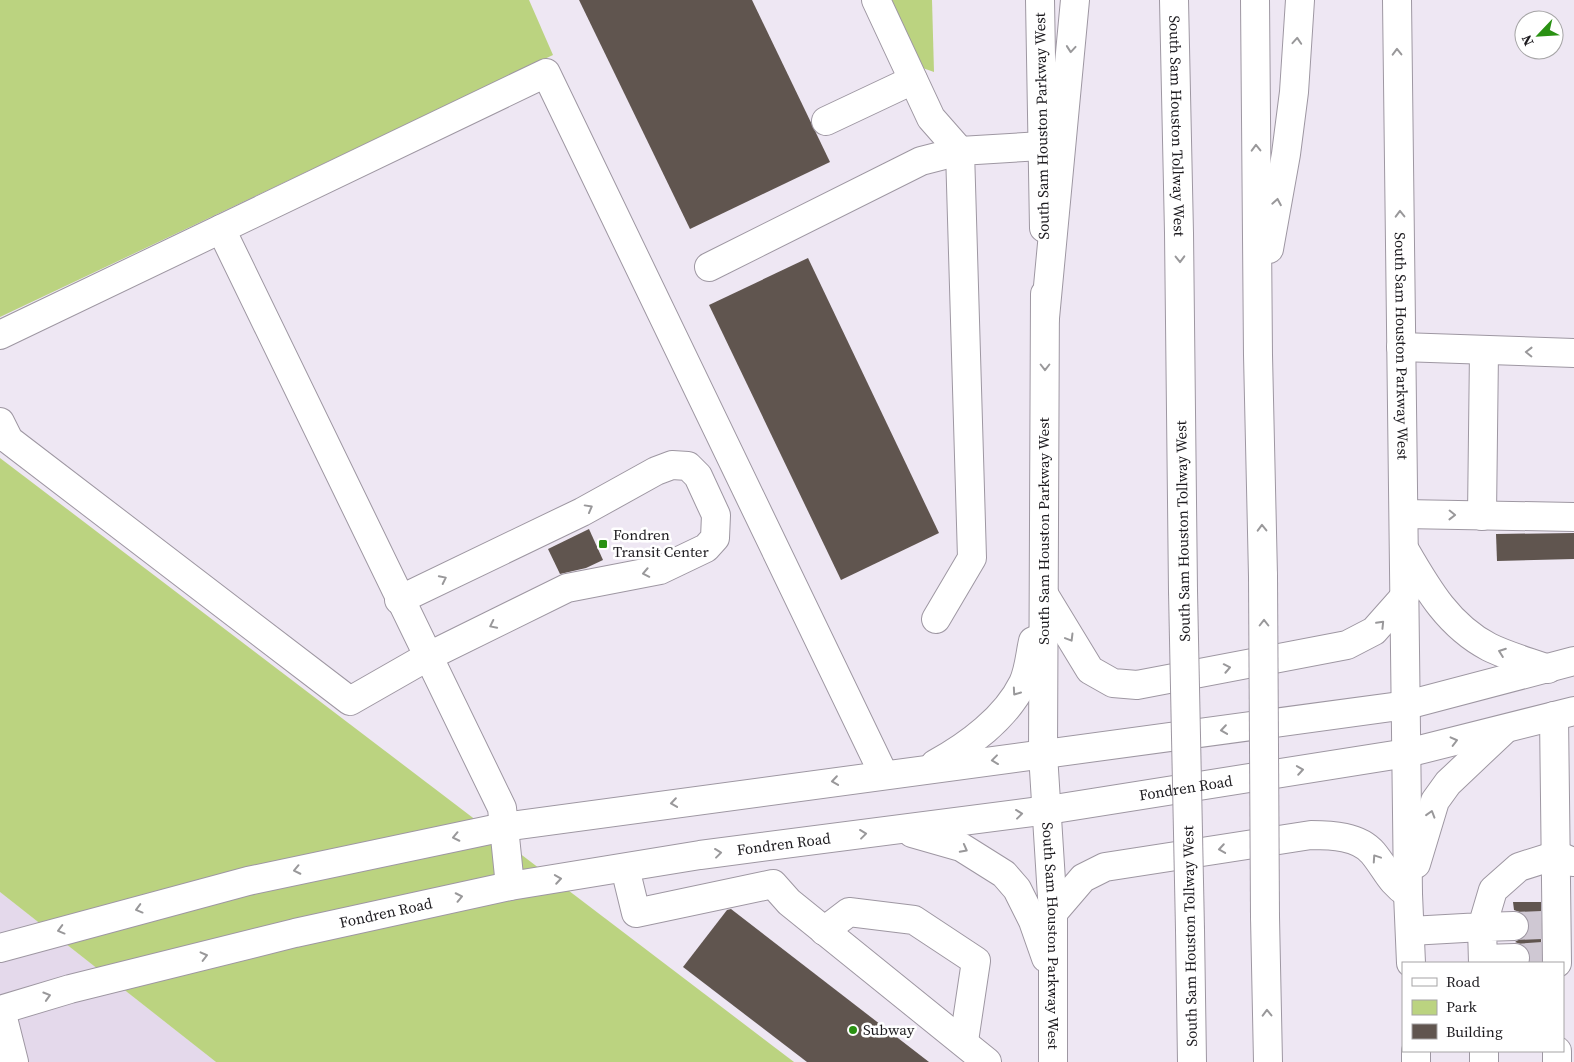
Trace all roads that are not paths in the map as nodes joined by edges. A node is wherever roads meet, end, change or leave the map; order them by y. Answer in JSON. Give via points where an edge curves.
{"nodes":[{"id":1,"x":876,"y":0,"type":"edge"},
{"id":2,"x":1040,"y":0,"type":"edge"},
{"id":3,"x":1076,"y":0,"type":"edge"},
{"id":4,"x":1174,"y":0,"type":"edge"},
{"id":5,"x":1255,"y":0,"type":"edge"},
{"id":6,"x":1300,"y":0,"type":"edge"},
{"id":7,"x":1396,"y":0,"type":"edge"},
{"id":8,"x":913,"y":80,"type":"junction"},
{"id":9,"x":826,"y":121,"type":"dead end"},
{"id":10,"x":1042,"y":146,"type":"junction"},
{"id":11,"x":960,"y":151,"type":"junction"},
{"id":12,"x":220,"y":229,"type":"junction"},
{"id":13,"x":709,"y":266,"type":"dead end"},
{"id":14,"x":1045,"y":318,"type":"junction"},
{"id":15,"x":0,"y":336,"type":"edge"},
{"id":16,"x":1401,"y":347,"type":"junction"},
{"id":17,"x":1484,"y":351,"type":"junction"},
{"id":18,"x":1574,"y":353,"type":"edge"},
{"id":19,"x":1258,"y":355,"type":"junction"},
{"id":20,"x":0,"y":422,"type":"edge"},
{"id":21,"x":751,"y":498,"type":"junction"},
{"id":22,"x":1404,"y":514,"type":"junction"},
{"id":23,"x":716,"y":515,"type":"junction"},
{"id":24,"x":1482,"y":516,"type":"junction"},
{"id":25,"x":1574,"y":517,"type":"edge"},
{"id":26,"x":1404,"y":551,"type":"junction"},
{"id":27,"x":1044,"y":596,"type":"junction"},
{"id":28,"x":1405,"y":596,"type":"junction"},
{"id":29,"x":399,"y":600,"type":"junction"},
{"id":30,"x":936,"y":620,"type":"dead end"},
{"id":31,"x":427,"y":657,"type":"junction"},
{"id":32,"x":1574,"y":662,"type":"edge"},
{"id":33,"x":1548,"y":669,"type":"junction"},
{"id":34,"x":1407,"y":705,"type":"junction"},
{"id":35,"x":1564,"y":714,"type":"edge"},
{"id":36,"x":1506,"y":728,"type":"junction"},
{"id":37,"x":1043,"y":754,"type":"junction"},
{"id":38,"x":1407,"y":754,"type":"junction"},
{"id":39,"x":928,"y":768,"type":"junction"},
{"id":40,"x":884,"y":775,"type":"junction"},
{"id":41,"x":1564,"y":781,"type":"edge"},
{"id":42,"x":1048,"y":810,"type":"junction"},
{"id":43,"x":504,"y":827,"type":"junction"},
{"id":44,"x":901,"y":830,"type":"junction"},
{"id":45,"x":772,"y":846,"type":"junction"},
{"id":46,"x":1565,"y":859,"type":"edge"},
{"id":47,"x":625,"y":868,"type":"junction"},
{"id":48,"x":773,"y":884,"type":"junction"},
{"id":49,"x":510,"y":886,"type":"junction"},
{"id":50,"x":1408,"y":894,"type":"junction"},
{"id":51,"x":1053,"y":913,"type":"junction"},
{"id":52,"x":1514,"y":926,"type":"tunnel mouth"},
{"id":53,"x":1482,"y":927,"type":"junction"},
{"id":54,"x":824,"y":930,"type":"junction"},
{"id":55,"x":1410,"y":931,"type":"junction"},
{"id":56,"x":0,"y":948,"type":"edge"},
{"id":57,"x":1515,"y":958,"type":"dead end"},
{"id":58,"x":1552,"y":958,"type":"edge"},
{"id":59,"x":1483,"y":961,"type":"edge"},
{"id":60,"x":1411,"y":962,"type":"edge"},
{"id":61,"x":1053,"y":977,"type":"junction"},
{"id":62,"x":0,"y":1008,"type":"edge"},
{"id":63,"x":964,"y":1041,"type":"junction"},
{"id":64,"x":14,"y":1062,"type":"edge"},
{"id":65,"x":987,"y":1062,"type":"edge"},
{"id":66,"x":1053,"y":1062,"type":"edge"},
{"id":67,"x":1192,"y":1062,"type":"edge"},
{"id":68,"x":1268,"y":1062,"type":"edge"}],
"edges":[{"from":1,"to":8,"type":"main road"},
{"from":2,"to":10,"type":"main road","name":"South Sam Houston Parkway West"},
{"from":3,"to":14,"type":"main road","one_way":true},
{"from":4,"to":67,"type":"main road","name":"South Sam Houston Tollway West","one_way":true,"bridge":true},
{"from":19,"to":5,"type":"main road","one_way":true},
{"from":19,"to":6,"type":"main road","one_way":true,"via":[[1267,262],[1294,92]]},
{"from":16,"to":7,"type":"main road","name":"South Sam Houston Parkway West","one_way":true},
{"from":8,"to":9,"type":"main road"},
{"from":8,"to":11,"type":"main road","via":[[931,118]]},
{"from":10,"to":11,"type":"main road"},
{"from":10,"to":14,"type":"main road","name":"South Sam Houston Parkway West"},
{"from":11,"to":13,"type":"main road","via":[[921,161]]},
{"from":11,"to":30,"type":"main road","via":[[972,558]]},
{"from":12,"to":15,"type":"main road"},
{"from":12,"to":21,"type":"main road","via":[[546,73]]},
{"from":12,"to":29,"type":"main road"},
{"from":14,"to":27,"type":"main road","name":"South Sam Houston Parkway West","one_way":true},
{"from":16,"to":17,"type":"main road"},
{"from":16,"to":22,"type":"main road","name":"South Sam Houston Parkway West"},
{"from":18,"to":17,"type":"main road","one_way":true},
{"from":17,"to":24,"type":"main road"},
{"from":68,"to":19,"type":"main road","one_way":true,"bridge":true},
{"from":20,"to":31,"type":"main road","via":[[9,440],[350,701]]},
{"from":21,"to":23,"type":"main road"},
{"from":21,"to":40,"type":"main road"},
{"from":22,"to":24,"type":"main road","one_way":true},
{"from":22,"to":26,"type":"main road","name":"South Sam Houston Parkway West"},
{"from":29,"to":23,"type":"main road","one_way":true,"via":[[582,512],[672,464],[688,466],[698,476]]},
{"from":23,"to":31,"type":"main road","one_way":true,"via":[[715,538],[706,548],[660,570],[567,588]]},
{"from":24,"to":25,"type":"main road"},
{"from":26,"to":28,"type":"main road","name":"South Sam Houston Parkway West"},
{"from":33,"to":26,"type":"main road","one_way":true,"via":[[1489,647],[1453,622],[1430,595]]},
{"from":27,"to":28,"type":"main road","one_way":true,"via":[[1090,670],[1113,683],[1137,685],[1347,645],[1374,631]]},
{"from":27,"to":37,"type":"main road","name":"South Sam Houston Parkway West"},
{"from":27,"to":39,"type":"main road","one_way":true,"via":[[1023,682],[995,720],[955,753]]},
{"from":28,"to":34,"type":"main road","name":"South Sam Houston Parkway West"},
{"from":29,"to":31,"type":"main road"},
{"from":31,"to":43,"type":"main road","via":[[502,808]]},
{"from":32,"to":33,"type":"main road"},
{"from":33,"to":34,"type":"main road"},
{"from":34,"to":37,"type":"main road","one_way":true},
{"from":34,"to":38,"type":"main road","name":"South Sam Houston Parkway West"},
{"from":35,"to":36,"type":"main road","name":"Fondren Road"},
{"from":35,"to":41,"type":"main road"},
{"from":38,"to":36,"type":"main road","name":"Fondren Road","one_way":true},
{"from":50,"to":36,"type":"main road","one_way":true,"via":[[1435,801],[1448,783]]},
{"from":37,"to":39,"type":"main road","one_way":true},
{"from":37,"to":42,"type":"main road","name":"South Sam Houston Parkway West"},
{"from":42,"to":38,"type":"main road","name":"Fondren Road","one_way":true},
{"from":38,"to":50,"type":"main road","name":"South Sam Houston Parkway West"},
{"from":39,"to":40,"type":"main road"},
{"from":40,"to":43,"type":"main road","one_way":true},
{"from":41,"to":46,"type":"main road"},
{"from":44,"to":42,"type":"main road","name":"Fondren Road","one_way":true},
{"from":42,"to":51,"type":"main road","name":"South Sam Houston Parkway West"},
{"from":43,"to":49,"type":"main road"},
{"from":43,"to":56,"type":"main road","one_way":true,"via":[[248,880]]},
{"from":45,"to":44,"type":"main road","name":"Fondren Road","one_way":true},
{"from":44,"to":61,"type":"main road","one_way":true,"via":[[961,847],[1004,874],[1033,921]]},
{"from":47,"to":45,"type":"main road","name":"Fondren Road","one_way":true},
{"from":45,"to":48,"type":"main road"},
{"from":46,"to":53,"type":"main road","via":[[1519,867],[1493,890]]},
{"from":46,"to":58,"type":"main road","via":[[1550,925]]},
{"from":47,"to":48,"type":"main road","via":[[636,913]]},
{"from":49,"to":47,"type":"main road","name":"Fondren Road","one_way":true},
{"from":48,"to":54,"type":"main road","via":[[789,902]]},
{"from":62,"to":49,"type":"main road","name":"Fondren Road","one_way":true,"via":[[295,933]]},
{"from":50,"to":51,"type":"main road","one_way":true,"via":[[1393,884],[1372,852],[1359,843],[1334,835],[1311,836],[1105,867],[1083,878]]},
{"from":50,"to":55,"type":"main road","name":"South Sam Houston Parkway West"},
{"from":51,"to":61,"type":"main road","name":"South Sam Houston Parkway West"},
{"from":52,"to":53,"type":"main road"},
{"from":53,"to":55,"type":"main road"},
{"from":53,"to":59,"type":"main road"},
{"from":54,"to":63,"type":"main road"},
{"from":54,"to":63,"type":"main road","via":[[849,912],[914,920],[976,961]]},
{"from":55,"to":60,"type":"main road","name":"South Sam Houston Parkway West"},
{"from":57,"to":59,"type":"main road"},
{"from":61,"to":66,"type":"main road","name":"South Sam Houston Parkway West"},
{"from":62,"to":64,"type":"main road"},
{"from":63,"to":65,"type":"main road"}]}
